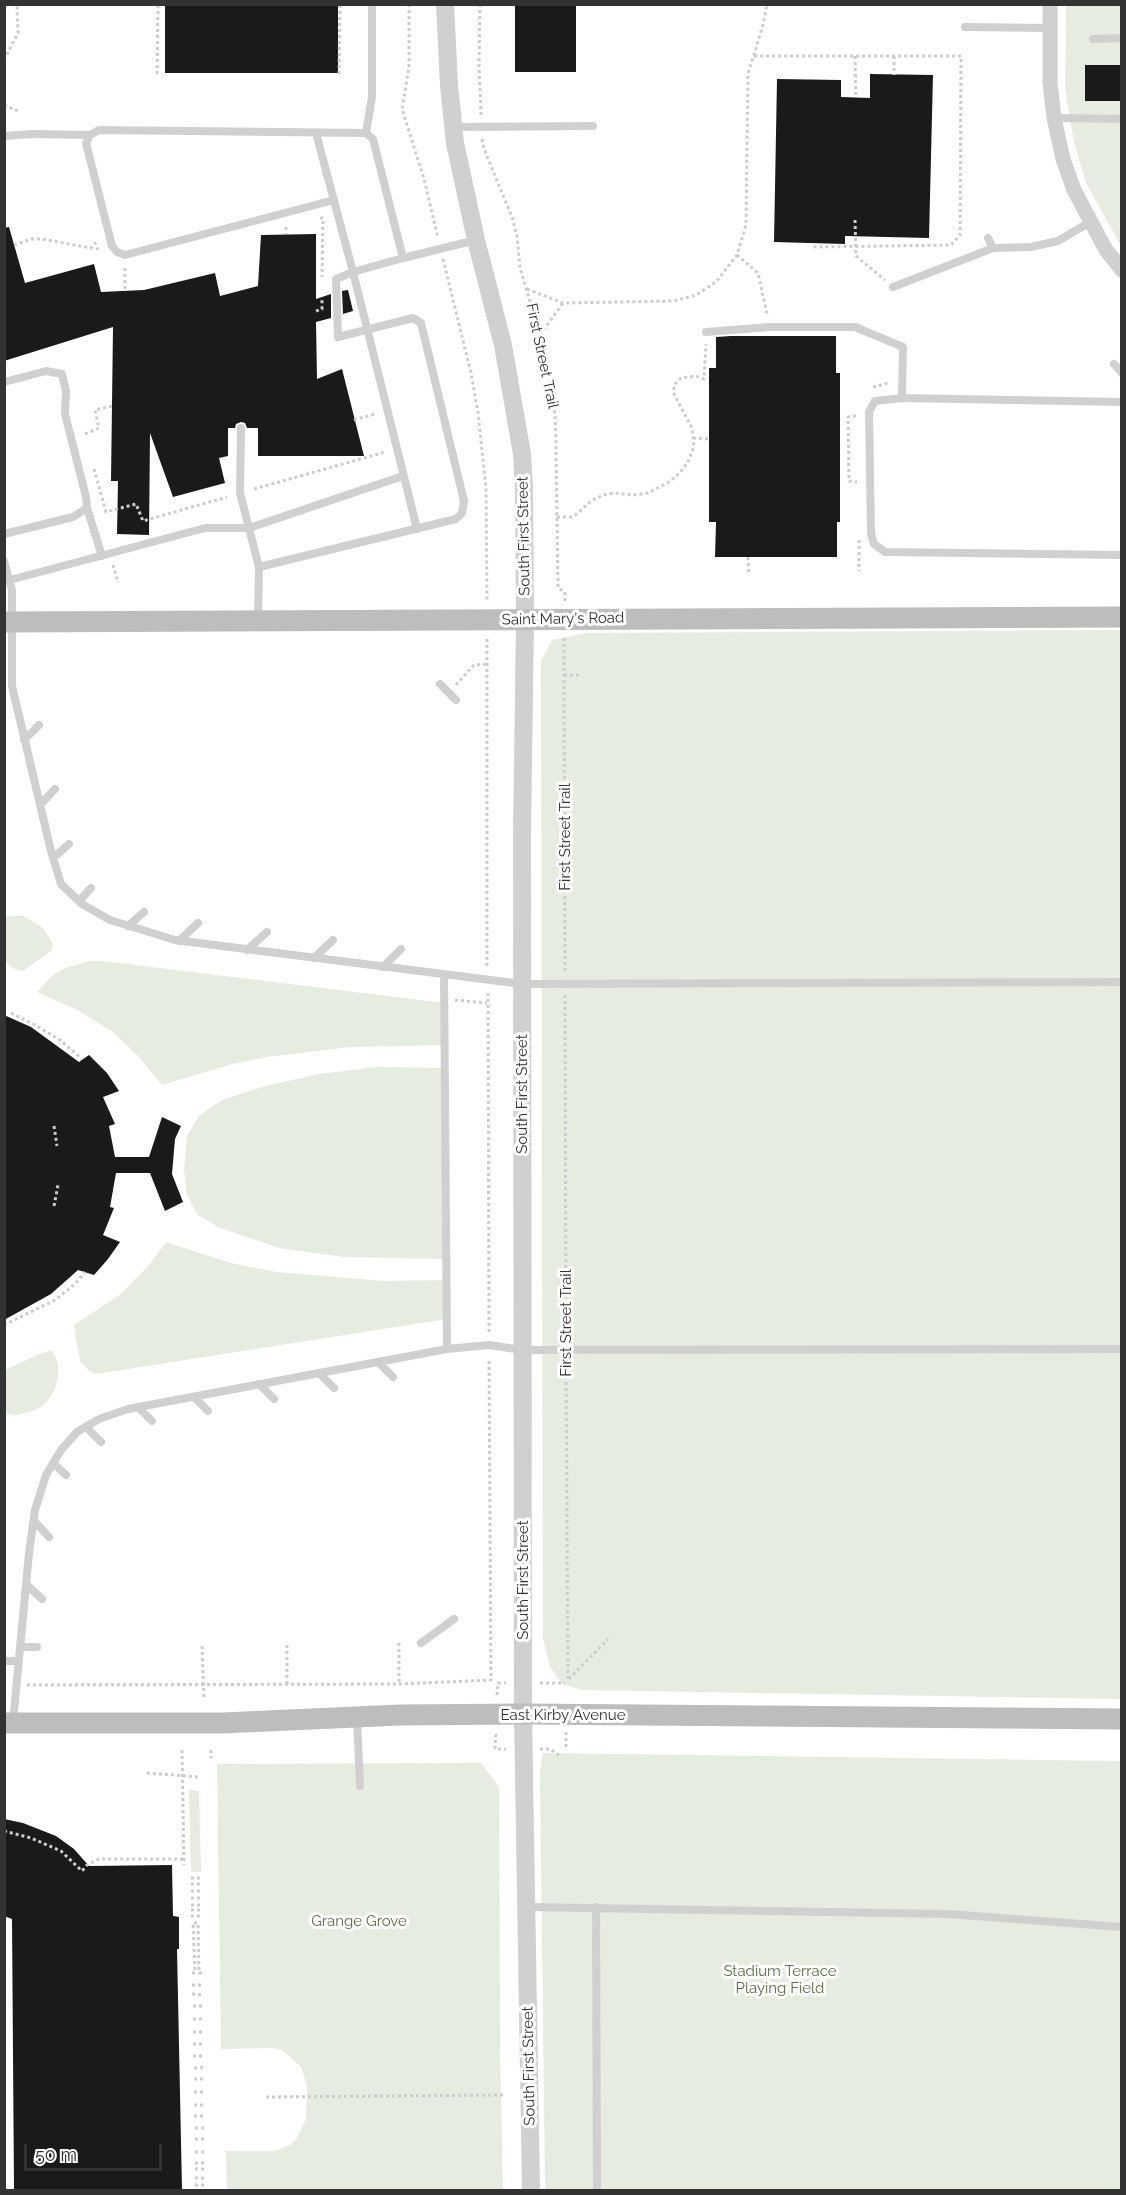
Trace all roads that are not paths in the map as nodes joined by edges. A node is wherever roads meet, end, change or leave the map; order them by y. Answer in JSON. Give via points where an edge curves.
{"nodes":[{"id":1,"x":372,"y":4,"type":"edge"},
{"id":2,"x":445,"y":4,"type":"edge"},
{"id":3,"x":1050,"y":4,"type":"edge"},
{"id":4,"x":965,"y":27,"type":"dead end"},
{"id":5,"x":1050,"y":28,"type":"junction"},
{"id":6,"x":1122,"y":38,"type":"edge"},
{"id":7,"x":1093,"y":39,"type":"dead end"},
{"id":8,"x":1054,"y":118,"type":"junction"},
{"id":9,"x":1122,"y":119,"type":"edge"},
{"id":10,"x":593,"y":126,"type":"dead end"},
{"id":11,"x":454,"y":127,"type":"junction"},
{"id":12,"x":316,"y":133,"type":"junction"},
{"id":13,"x":366,"y":133,"type":"junction"},
{"id":14,"x":90,"y":135,"type":"junction"},
{"id":15,"x":4,"y":136,"type":"edge"},
{"id":16,"x":334,"y":200,"type":"junction"},
{"id":17,"x":1090,"y":222,"type":"junction"},
{"id":18,"x":988,"y":238,"type":"dead end"},
{"id":19,"x":476,"y":240,"type":"junction"},
{"id":20,"x":993,"y":248,"type":"junction"},
{"id":21,"x":403,"y":258,"type":"junction"},
{"id":22,"x":1122,"y":270,"type":"edge"},
{"id":23,"x":353,"y":272,"type":"junction"},
{"id":24,"x":894,"y":287,"type":"road end"},
{"id":25,"x":366,"y":330,"type":"junction"},
{"id":26,"x":706,"y":332,"type":"road end"},
{"id":27,"x":1114,"y":364,"type":"dead end"},
{"id":28,"x":1122,"y":373,"type":"edge"},
{"id":29,"x":4,"y":382,"type":"edge"},
{"id":30,"x":902,"y":398,"type":"junction"},
{"id":31,"x":1122,"y":402,"type":"edge"},
{"id":32,"x":241,"y":428,"type":"dead end"},
{"id":33,"x":403,"y":476,"type":"junction"},
{"id":34,"x":87,"y":508,"type":"junction"},
{"id":35,"x":249,"y":528,"type":"junction"},
{"id":36,"x":417,"y":529,"type":"junction"},
{"id":37,"x":4,"y":534,"type":"edge"},
{"id":38,"x":1122,"y":555,"type":"edge"},
{"id":39,"x":102,"y":556,"type":"junction"},
{"id":40,"x":4,"y":561,"type":"edge"},
{"id":41,"x":259,"y":567,"type":"junction"},
{"id":42,"x":10,"y":580,"type":"junction"},
{"id":43,"x":1122,"y":617,"type":"edge"},
{"id":44,"x":525,"y":620,"type":"junction"},
{"id":45,"x":258,"y":621,"type":"junction"},
{"id":46,"x":9,"y":622,"type":"edge"},
{"id":47,"x":8,"y":678,"type":"edge"},
{"id":48,"x":440,"y":684,"type":"dead end"},
{"id":49,"x":456,"y":700,"type":"dead end"},
{"id":50,"x":39,"y":725,"type":"dead end"},
{"id":51,"x":24,"y":740,"type":"junction"},
{"id":52,"x":55,"y":789,"type":"dead end"},
{"id":53,"x":40,"y":805,"type":"junction"},
{"id":54,"x":69,"y":843,"type":"dead end"},
{"id":55,"x":53,"y":858,"type":"junction"},
{"id":56,"x":92,"y":888,"type":"dead end"},
{"id":57,"x":79,"y":901,"type":"junction"},
{"id":58,"x":144,"y":912,"type":"dead end"},
{"id":59,"x":198,"y":923,"type":"dead end"},
{"id":60,"x":128,"y":926,"type":"junction"},
{"id":61,"x":267,"y":932,"type":"dead end"},
{"id":62,"x":333,"y":940,"type":"dead end"},
{"id":63,"x":179,"y":941,"type":"junction"},
{"id":64,"x":401,"y":949,"type":"dead end"},
{"id":65,"x":247,"y":950,"type":"junction"},
{"id":66,"x":314,"y":958,"type":"junction"},
{"id":67,"x":383,"y":967,"type":"junction"},
{"id":68,"x":444,"y":974,"type":"junction"},
{"id":69,"x":1122,"y":982,"type":"edge"},
{"id":70,"x":522,"y":984,"type":"junction"},
{"id":71,"x":1122,"y":1348,"type":"edge"},
{"id":72,"x":447,"y":1349,"type":"junction"},
{"id":73,"x":522,"y":1350,"type":"junction"},
{"id":74,"x":378,"y":1362,"type":"junction"},
{"id":75,"x":319,"y":1373,"type":"junction"},
{"id":76,"x":393,"y":1377,"type":"dead end"},
{"id":77,"x":259,"y":1384,"type":"junction"},
{"id":78,"x":334,"y":1388,"type":"dead end"},
{"id":79,"x":194,"y":1397,"type":"junction"},
{"id":80,"x":274,"y":1399,"type":"dead end"},
{"id":81,"x":138,"y":1407,"type":"junction"},
{"id":82,"x":208,"y":1411,"type":"dead end"},
{"id":83,"x":152,"y":1421,"type":"dead end"},
{"id":84,"x":86,"y":1427,"type":"junction"},
{"id":85,"x":101,"y":1442,"type":"dead end"},
{"id":86,"x":53,"y":1463,"type":"junction"},
{"id":87,"x":66,"y":1475,"type":"dead end"},
{"id":88,"x":33,"y":1521,"type":"junction"},
{"id":89,"x":49,"y":1537,"type":"dead end"},
{"id":90,"x":26,"y":1584,"type":"junction"},
{"id":91,"x":42,"y":1599,"type":"dead end"},
{"id":92,"x":454,"y":1619,"type":"dead end"},
{"id":93,"x":421,"y":1643,"type":"dead end"},
{"id":94,"x":20,"y":1647,"type":"junction"},
{"id":95,"x":37,"y":1647,"type":"dead end"},
{"id":96,"x":19,"y":1661,"type":"junction"},
{"id":97,"x":4,"y":1662,"type":"edge"},
{"id":98,"x":523,"y":1714,"type":"junction"},
{"id":99,"x":357,"y":1717,"type":"junction"},
{"id":100,"x":1122,"y":1719,"type":"edge"},
{"id":101,"x":9,"y":1723,"type":"edge"},
{"id":102,"x":360,"y":1786,"type":"dead end"},
{"id":103,"x":526,"y":1907,"type":"junction"},
{"id":104,"x":596,"y":1907,"type":"junction"},
{"id":105,"x":1122,"y":1928,"type":"edge"},
{"id":106,"x":531,"y":2190,"type":"edge"},
{"id":107,"x":597,"y":2190,"type":"edge"}],
"edges":[{"from":1,"to":13,"type":"lane","via":[[372,97]]},
{"from":2,"to":11,"type":"street","name":"South First Street"},
{"from":3,"to":5,"type":"street"},
{"from":4,"to":5,"type":"lane"},
{"from":5,"to":8,"type":"street"},
{"from":6,"to":7,"type":"lane"},
{"from":8,"to":9,"type":"lane"},
{"from":8,"to":17,"type":"street","via":[[1066,169]]},
{"from":10,"to":11,"type":"lane"},
{"from":11,"to":19,"type":"street","name":"South First Street"},
{"from":12,"to":13,"type":"lane"},
{"from":12,"to":14,"type":"lane","via":[[99,130]]},
{"from":12,"to":16,"type":"lane"},
{"from":13,"to":21,"type":"lane","via":[[373,139]]},
{"from":14,"to":15,"type":"lane"},
{"from":14,"to":16,"type":"lane","via":[[86,143],[112,246],[125,255]]},
{"from":16,"to":23,"type":"lane"},
{"from":17,"to":20,"type":"lane","via":[[1058,241]]},
{"from":17,"to":22,"type":"street"},
{"from":18,"to":20,"type":"lane"},
{"from":19,"to":21,"type":"lane"},
{"from":19,"to":44,"type":"street","name":"South First Street","via":[[503,345],[522,454]]},
{"from":20,"to":24,"type":"lane"},
{"from":21,"to":23,"type":"lane"},
{"from":23,"to":25,"type":"lane"},
{"from":23,"to":25,"type":"lane","via":[[336,279],[338,337]]},
{"from":25,"to":33,"type":"lane"},
{"from":25,"to":36,"type":"lane","via":[[413,318],[421,322],[464,501],[462,513],[456,519]]},
{"from":26,"to":30,"type":"lane","via":[[855,327],[903,348]]},
{"from":27,"to":28,"type":"lane"},
{"from":29,"to":34,"type":"lane","via":[[46,371],[62,374],[65,414]]},
{"from":30,"to":31,"type":"lane"},
{"from":30,"to":38,"type":"lane","via":[[875,401],[869,412],[871,534],[874,544],[885,552]]},
{"from":32,"to":35,"type":"lane","via":[[240,494]]},
{"from":33,"to":35,"type":"lane"},
{"from":33,"to":36,"type":"lane"},
{"from":34,"to":37,"type":"lane","via":[[72,518]]},
{"from":34,"to":39,"type":"lane"},
{"from":35,"to":39,"type":"lane","via":[[205,528]]},
{"from":35,"to":41,"type":"lane"},
{"from":36,"to":41,"type":"lane"},
{"from":39,"to":42,"type":"lane"},
{"from":40,"to":42,"type":"lane"},
{"from":41,"to":45,"type":"lane"},
{"from":42,"to":46,"type":"lane"},
{"from":43,"to":44,"type":"main road","name":"Saint Mary's Road"},
{"from":44,"to":45,"type":"main road","name":"Saint Mary's Road"},
{"from":44,"to":70,"type":"street","name":"South First Street"},
{"from":45,"to":46,"type":"main road","name":"Saint Mary's Road"},
{"from":46,"to":47,"type":"lane"},
{"from":47,"to":51,"type":"lane"},
{"from":48,"to":49,"type":"lane"},
{"from":50,"to":51,"type":"lane"},
{"from":51,"to":53,"type":"lane"},
{"from":52,"to":53,"type":"lane"},
{"from":53,"to":55,"type":"lane"},
{"from":54,"to":55,"type":"lane"},
{"from":55,"to":57,"type":"lane","via":[[61,884]]},
{"from":56,"to":57,"type":"lane"},
{"from":57,"to":60,"type":"lane"},
{"from":58,"to":60,"type":"lane"},
{"from":59,"to":63,"type":"lane"},
{"from":60,"to":63,"type":"lane"},
{"from":61,"to":65,"type":"lane"},
{"from":62,"to":66,"type":"lane"},
{"from":63,"to":65,"type":"lane"},
{"from":64,"to":67,"type":"lane"},
{"from":65,"to":66,"type":"lane"},
{"from":66,"to":67,"type":"lane"},
{"from":67,"to":68,"type":"lane"},
{"from":68,"to":70,"type":"lane"},
{"from":68,"to":72,"type":"lane"},
{"from":69,"to":70,"type":"lane"},
{"from":70,"to":73,"type":"street","name":"South First Street"},
{"from":71,"to":73,"type":"lane"},
{"from":72,"to":73,"type":"lane","via":[[489,1345]]},
{"from":72,"to":74,"type":"lane"},
{"from":73,"to":98,"type":"street","name":"South First Street"},
{"from":74,"to":75,"type":"lane"},
{"from":74,"to":76,"type":"lane"},
{"from":75,"to":77,"type":"lane"},
{"from":75,"to":78,"type":"lane"},
{"from":77,"to":79,"type":"lane"},
{"from":77,"to":80,"type":"lane"},
{"from":79,"to":81,"type":"lane"},
{"from":79,"to":82,"type":"lane"},
{"from":81,"to":83,"type":"lane"},
{"from":81,"to":84,"type":"lane"},
{"from":84,"to":85,"type":"lane"},
{"from":84,"to":86,"type":"lane"},
{"from":86,"to":87,"type":"lane"},
{"from":86,"to":88,"type":"lane"},
{"from":88,"to":89,"type":"lane"},
{"from":88,"to":90,"type":"lane"},
{"from":90,"to":91,"type":"lane"},
{"from":90,"to":94,"type":"lane"},
{"from":92,"to":93,"type":"lane"},
{"from":94,"to":95,"type":"lane"},
{"from":94,"to":96,"type":"lane"},
{"from":96,"to":97,"type":"lane"},
{"from":96,"to":101,"type":"lane"},
{"from":98,"to":99,"type":"main road","name":"East Kirby Avenue"},
{"from":98,"to":100,"type":"main road","name":"East Kirby Avenue"},
{"from":98,"to":103,"type":"street","name":"South First Street"},
{"from":99,"to":101,"type":"main road","name":"East Kirby Avenue","via":[[223,1723]]},
{"from":99,"to":102,"type":"lane"},
{"from":103,"to":104,"type":"lane"},
{"from":103,"to":106,"type":"street","name":"South First Street"},
{"from":104,"to":105,"type":"lane","via":[[948,1914]]},
{"from":104,"to":107,"type":"lane"}]}
